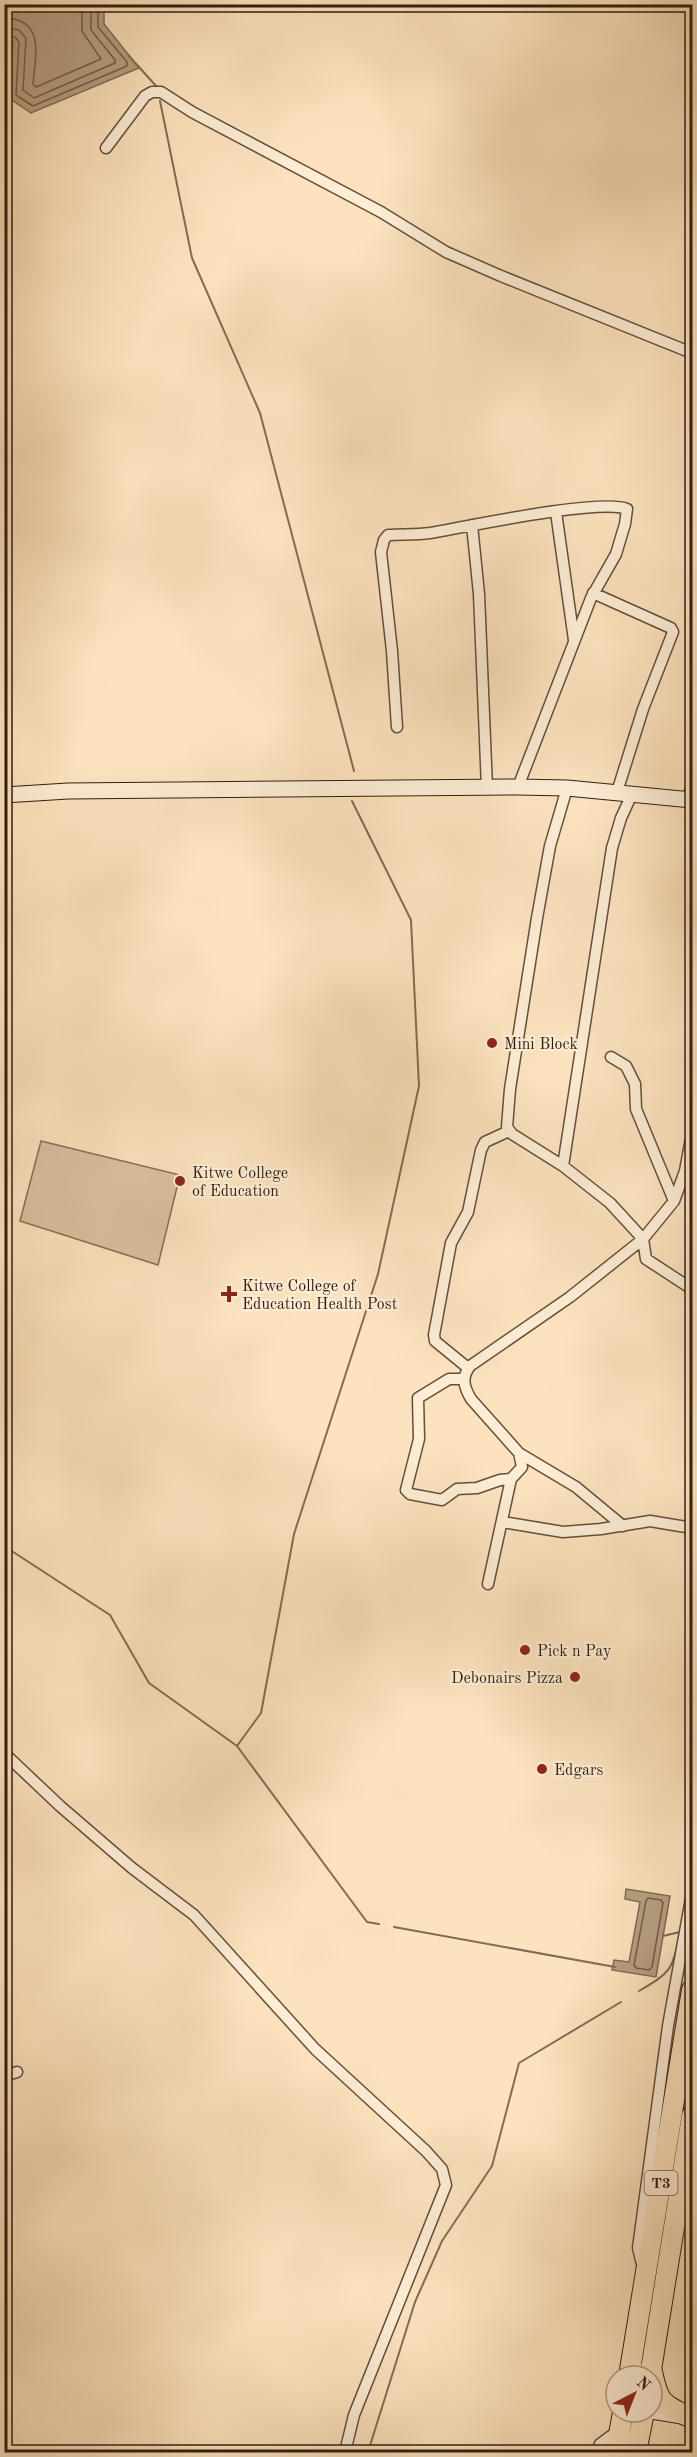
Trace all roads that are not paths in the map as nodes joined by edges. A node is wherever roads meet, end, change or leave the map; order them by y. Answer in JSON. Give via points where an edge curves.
{"nodes":[{"id":1,"x":106,"y":148,"type":"dead end"},
{"id":2,"x":693,"y":353,"type":"edge"},
{"id":3,"x":556,"y":512,"type":"junction"},
{"id":4,"x":472,"y":525,"type":"junction"},
{"id":5,"x":593,"y":593,"type":"junction"},
{"id":6,"x":574,"y":643,"type":"junction"},
{"id":7,"x":397,"y":727,"type":"dead end"},
{"id":8,"x":693,"y":784,"type":"edge"},
{"id":9,"x":518,"y":787,"type":"junction"},
{"id":10,"x":487,"y":788,"type":"junction"},
{"id":11,"x":567,"y":788,"type":"junction"},
{"id":12,"x":617,"y":792,"type":"junction"},
{"id":13,"x":632,"y":794,"type":"junction"},
{"id":14,"x":4,"y":795,"type":"edge"},
{"id":15,"x":690,"y":799,"type":"edge"},
{"id":16,"x":611,"y":1057,"type":"dead end"},
{"id":17,"x":509,"y":1131,"type":"junction"},
{"id":18,"x":693,"y":1133,"type":"edge"},
{"id":19,"x":563,"y":1166,"type":"junction"},
{"id":20,"x":674,"y":1201,"type":"junction"},
{"id":21,"x":643,"y":1239,"type":"junction"},
{"id":22,"x":693,"y":1288,"type":"edge"},
{"id":23,"x":466,"y":1374,"type":"junction"},
{"id":24,"x":519,"y":1454,"type":"junction"},
{"id":25,"x":511,"y":1479,"type":"junction"},
{"id":26,"x":503,"y":1522,"type":"junction"},
{"id":27,"x":623,"y":1526,"type":"junction"},
{"id":28,"x":693,"y":1528,"type":"edge"},
{"id":29,"x":488,"y":1584,"type":"dead end"},
{"id":30,"x":4,"y":1753,"type":"edge"},
{"id":31,"x":693,"y":1893,"type":"edge"},
{"id":32,"x":693,"y":1990,"type":"edge"},
{"id":33,"x":17,"y":2072,"type":"dead end"},
{"id":34,"x":4,"y":2076,"type":"edge"},
{"id":35,"x":693,"y":2116,"type":"edge"},
{"id":36,"x":645,"y":2279,"type":"junction"},
{"id":37,"x":631,"y":2364,"type":"edge"},
{"id":38,"x":652,"y":2364,"type":"edge"},
{"id":39,"x":664,"y":2404,"type":"edge"},
{"id":40,"x":664,"y":2413,"type":"edge"},
{"id":41,"x":692,"y":2418,"type":"edge"},
{"id":42,"x":618,"y":2424,"type":"edge"},
{"id":43,"x":621,"y":2424,"type":"edge"},
{"id":44,"x":641,"y":2424,"type":"edge"},
{"id":45,"x":651,"y":2424,"type":"edge"},
{"id":46,"x":637,"y":2444,"type":"edge"},
{"id":47,"x":345,"y":2452,"type":"edge"},
{"id":48,"x":597,"y":2452,"type":"edge"},
{"id":49,"x":616,"y":2452,"type":"edge"}],
"edges":[{"from":1,"to":2,"type":"street","via":[[145,96],[161,92],[381,212],[446,252]]},
{"from":3,"to":4,"type":"street"},
{"from":3,"to":5,"type":"street","via":[[619,506],[627,509],[616,554]]},
{"from":3,"to":6,"type":"street"},
{"from":4,"to":7,"type":"street","via":[[388,535],[384,540],[381,552]]},
{"from":4,"to":10,"type":"street","via":[[479,594]]},
{"from":5,"to":6,"type":"street"},
{"from":5,"to":12,"type":"street","via":[[673,632]]},
{"from":6,"to":9,"type":"street"},
{"from":8,"to":15,"type":"street"},
{"from":9,"to":10,"type":"street"},
{"from":9,"to":11,"type":"street"},
{"from":10,"to":14,"type":"street","via":[[68,791]]},
{"from":11,"to":12,"type":"street"},
{"from":11,"to":17,"type":"street","via":[[550,846],[537,918],[510,1089]]},
{"from":12,"to":13,"type":"street"},
{"from":13,"to":15,"type":"street"},
{"from":13,"to":19,"type":"street","via":[[612,848]]},
{"from":16,"to":20,"type":"street","via":[[626,1066],[635,1084],[636,1109]]},
{"from":17,"to":19,"type":"street"},
{"from":17,"to":23,"type":"street","via":[[485,1142],[481,1150],[468,1212],[451,1243],[434,1335],[435,1341]]},
{"from":18,"to":20,"type":"street"},
{"from":19,"to":21,"type":"street","via":[[610,1203]]},
{"from":20,"to":21,"type":"street"},
{"from":21,"to":22,"type":"street","via":[[646,1259]]},
{"from":21,"to":23,"type":"street"},
{"from":23,"to":24,"type":"street","via":[[471,1400]]},
{"from":23,"to":25,"type":"street","via":[[449,1378],[418,1398],[419,1439],[406,1490],[442,1500],[457,1489]]},
{"from":24,"to":25,"type":"street","via":[[522,1467]]},
{"from":24,"to":27,"type":"street","via":[[576,1487]]},
{"from":25,"to":26,"type":"street"},
{"from":26,"to":27,"type":"street","via":[[563,1532]]},
{"from":26,"to":29,"type":"street"},
{"from":27,"to":28,"type":"street","via":[[650,1521]]},
{"from":30,"to":47,"type":"street","via":[[132,1868],[194,1915],[315,2049],[442,2169],[446,2185],[354,2415]]},
{"from":31,"to":36,"type":"street","via":[[668,2026],[638,2248]]},
{"from":32,"to":36,"type":"highway","number":"T3"},
{"from":33,"to":34,"type":"street"},
{"from":35,"to":38,"type":"highway","number":"T3"},
{"from":36,"to":37,"type":"highway","number":"T3"},
{"from":39,"to":41,"type":"highway"},
{"from":40,"to":41,"type":"street"},
{"from":42,"to":48,"type":"street"},
{"from":43,"to":49,"type":"highway"},
{"from":44,"to":46,"type":"highway"},
{"from":45,"to":46,"type":"highway"}]}
